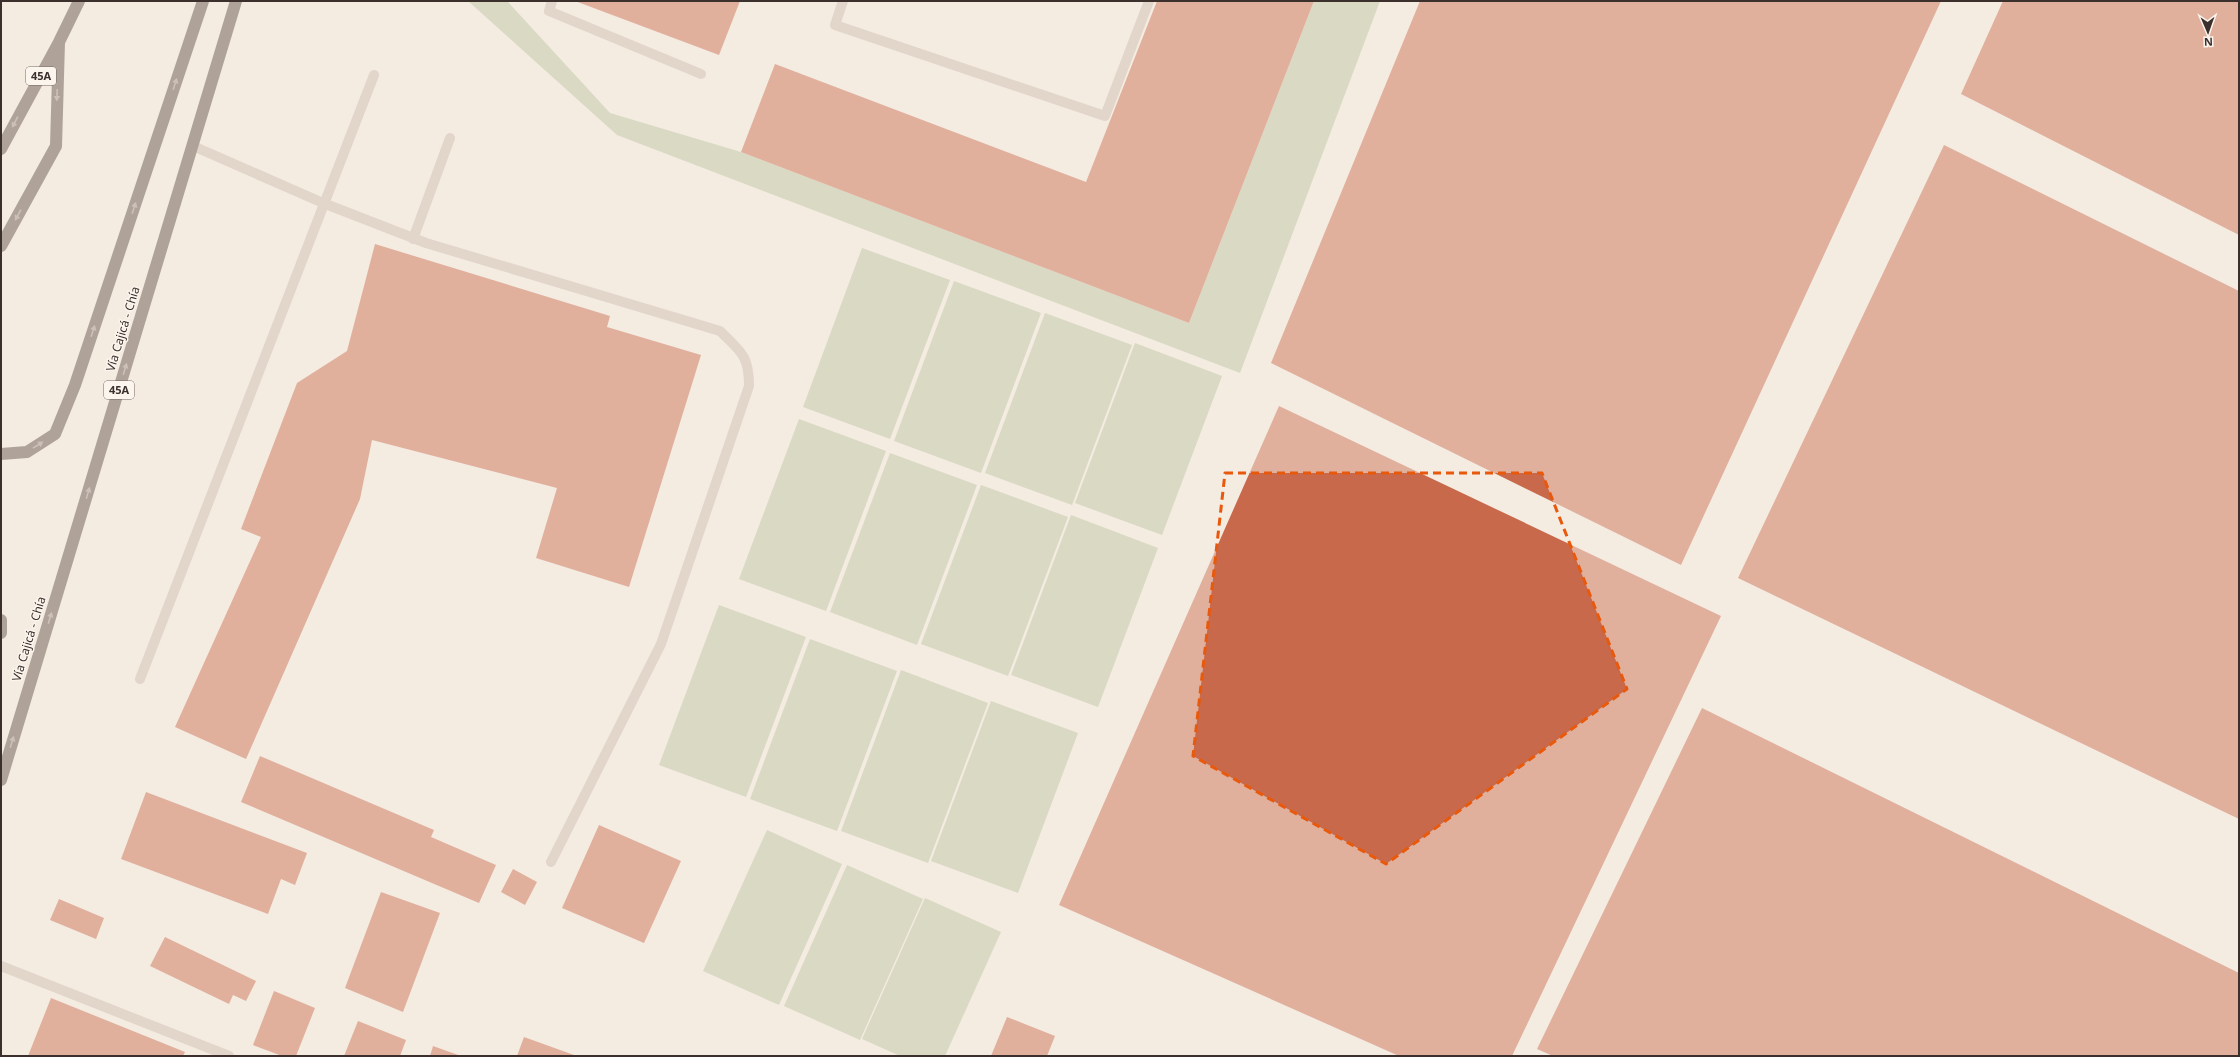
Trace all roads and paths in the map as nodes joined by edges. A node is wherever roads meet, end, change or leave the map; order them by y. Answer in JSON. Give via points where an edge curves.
{"nodes":[{"id":1,"x":79,"y":1,"type":"edge"},
{"id":2,"x":203,"y":1,"type":"edge"},
{"id":3,"x":236,"y":1,"type":"edge"},
{"id":4,"x":552,"y":1,"type":"edge"},
{"id":5,"x":843,"y":1,"type":"edge"},
{"id":6,"x":1149,"y":1,"type":"edge"},
{"id":7,"x":59,"y":42,"type":"junction"},
{"id":8,"x":701,"y":74,"type":"dead end"},
{"id":9,"x":374,"y":75,"type":"dead end"},
{"id":10,"x":450,"y":138,"type":"dead end"},
{"id":11,"x":193,"y":146,"type":"junction"},
{"id":12,"x":1,"y":149,"type":"edge"},
{"id":13,"x":323,"y":203,"type":"junction"},
{"id":14,"x":413,"y":239,"type":"junction"},
{"id":15,"x":1,"y":246,"type":"edge"},
{"id":16,"x":1,"y":454,"type":"edge"},
{"id":17,"x":1,"y":620,"type":"edge"},
{"id":18,"x":1,"y":633,"type":"edge"},
{"id":19,"x":140,"y":679,"type":"dead end"},
{"id":20,"x":1,"y":780,"type":"edge"},
{"id":21,"x":551,"y":862,"type":"dead end"},
{"id":22,"x":1,"y":966,"type":"edge"},
{"id":23,"x":229,"y":1056,"type":"edge"}],
"edges":[{"from":1,"to":7,"type":"highway","number":"45A"},
{"from":16,"to":2,"type":"highway","one_way":true,"via":[[26,452],[55,434],[75,385]]},
{"from":3,"to":11,"type":"highway","name":"Vía Cajicá - Chía","number":"45A"},
{"from":4,"to":8,"type":"street","via":[[549,11]]},
{"from":5,"to":6,"type":"street","via":[[835,25],[1105,116]]},
{"from":7,"to":12,"type":"highway","number":"45A","one_way":true},
{"from":7,"to":15,"type":"highway","one_way":true,"via":[[56,146]]},
{"from":9,"to":13,"type":"street"},
{"from":10,"to":14,"type":"street"},
{"from":11,"to":13,"type":"street"},
{"from":20,"to":11,"type":"highway","name":"Vía Cajicá - Chía","number":"45A","one_way":true},
{"from":13,"to":14,"type":"street"},
{"from":13,"to":19,"type":"street"},
{"from":14,"to":21,"type":"street","via":[[720,331],[741,352],[749,367],[749,386],[661,644]]},
{"from":17,"to":18,"type":"highway"},
{"from":22,"to":23,"type":"street"}]}
